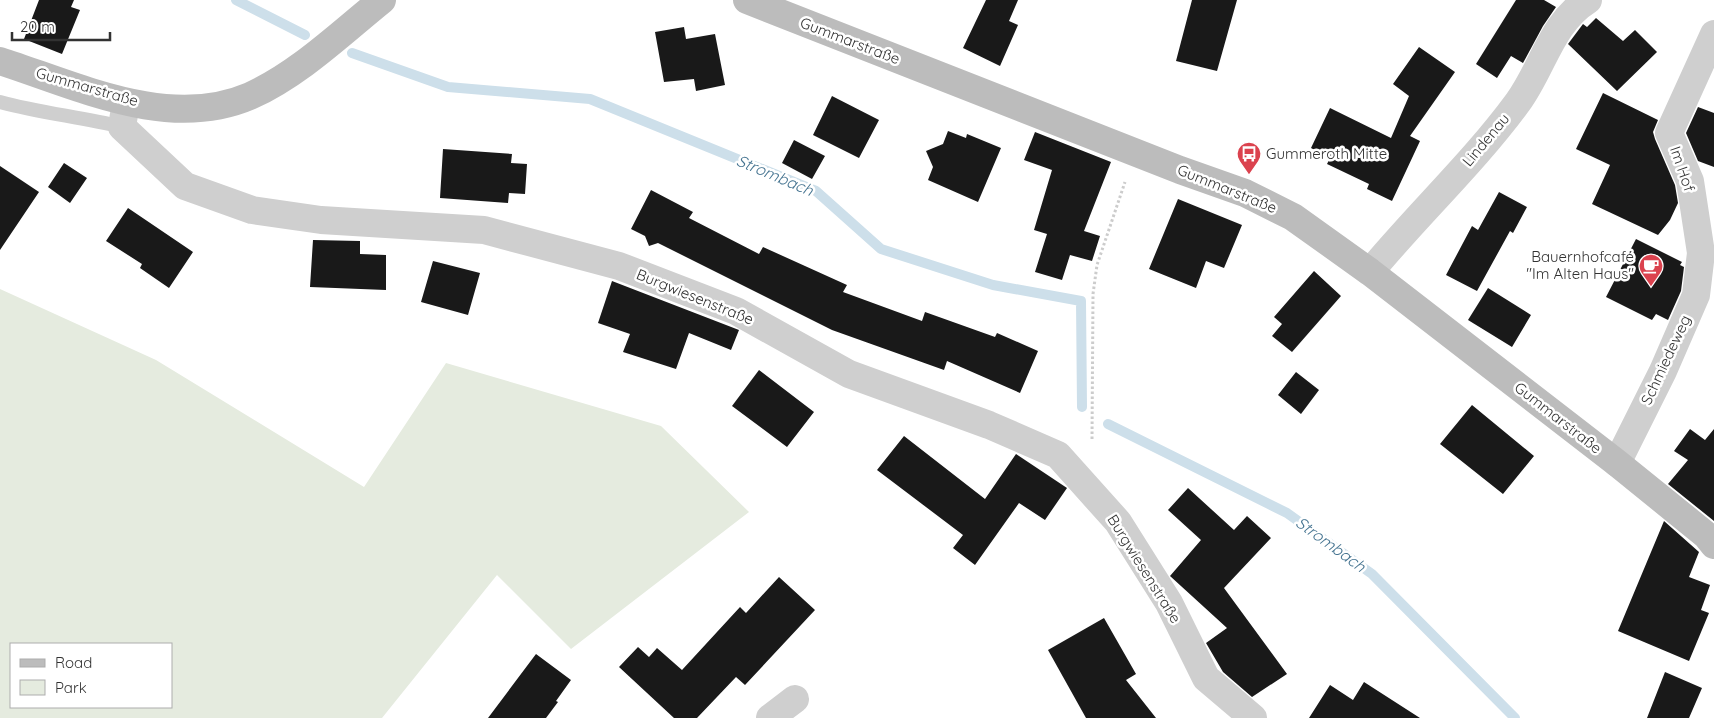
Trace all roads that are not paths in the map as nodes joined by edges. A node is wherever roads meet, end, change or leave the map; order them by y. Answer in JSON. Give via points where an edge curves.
{"nodes":[{"id":1,"x":382,"y":0,"type":"edge"},
{"id":2,"x":747,"y":0,"type":"edge"},
{"id":3,"x":1588,"y":0,"type":"edge"},
{"id":4,"x":1714,"y":34,"type":"edge"},
{"id":5,"x":0,"y":61,"type":"edge"},
{"id":6,"x":0,"y":102,"type":"edge"},
{"id":7,"x":124,"y":115,"type":"junction"},
{"id":8,"x":1701,"y":253,"type":"joint"},
{"id":9,"x":1370,"y":272,"type":"junction"},
{"id":10,"x":1617,"y":463,"type":"junction"},
{"id":11,"x":1714,"y":544,"type":"edge"},
{"id":12,"x":795,"y":699,"type":"dead end"},
{"id":13,"x":770,"y":718,"type":"edge"},
{"id":14,"x":1253,"y":718,"type":"edge"}],
"edges":[{"from":1,"to":7,"type":"street","name":"Gummarstraße","via":[[298,68],[249,96],[193,110]]},
{"from":2,"to":9,"type":"street","name":"Gummarstraße","via":[[1245,193],[1293,217]]},
{"from":3,"to":9,"type":"street","name":"Lindenau","via":[[1573,9],[1555,34],[1519,101]]},
{"from":4,"to":8,"type":"street","name":"Im Hof","via":[[1669,133],[1690,181]]},
{"from":5,"to":7,"type":"street","name":"Gummarstraße"},
{"from":6,"to":7,"type":"lane","via":[[30,111],[92,120]]},
{"from":7,"to":14,"type":"street","name":"Burgwiesenstraße","via":[[185,186],[252,210],[321,220],[484,230],[619,266],[736,311],[849,374],[989,425],[1058,455],[1118,522],[1169,603],[1206,678]]},
{"from":8,"to":10,"type":"street","name":"Schmiedeweg","via":[[1696,295]]},
{"from":9,"to":10,"type":"street","name":"Gummarstraße"},
{"from":10,"to":11,"type":"street","name":"Gummarstraße"},
{"from":12,"to":13,"type":"street"}]}
